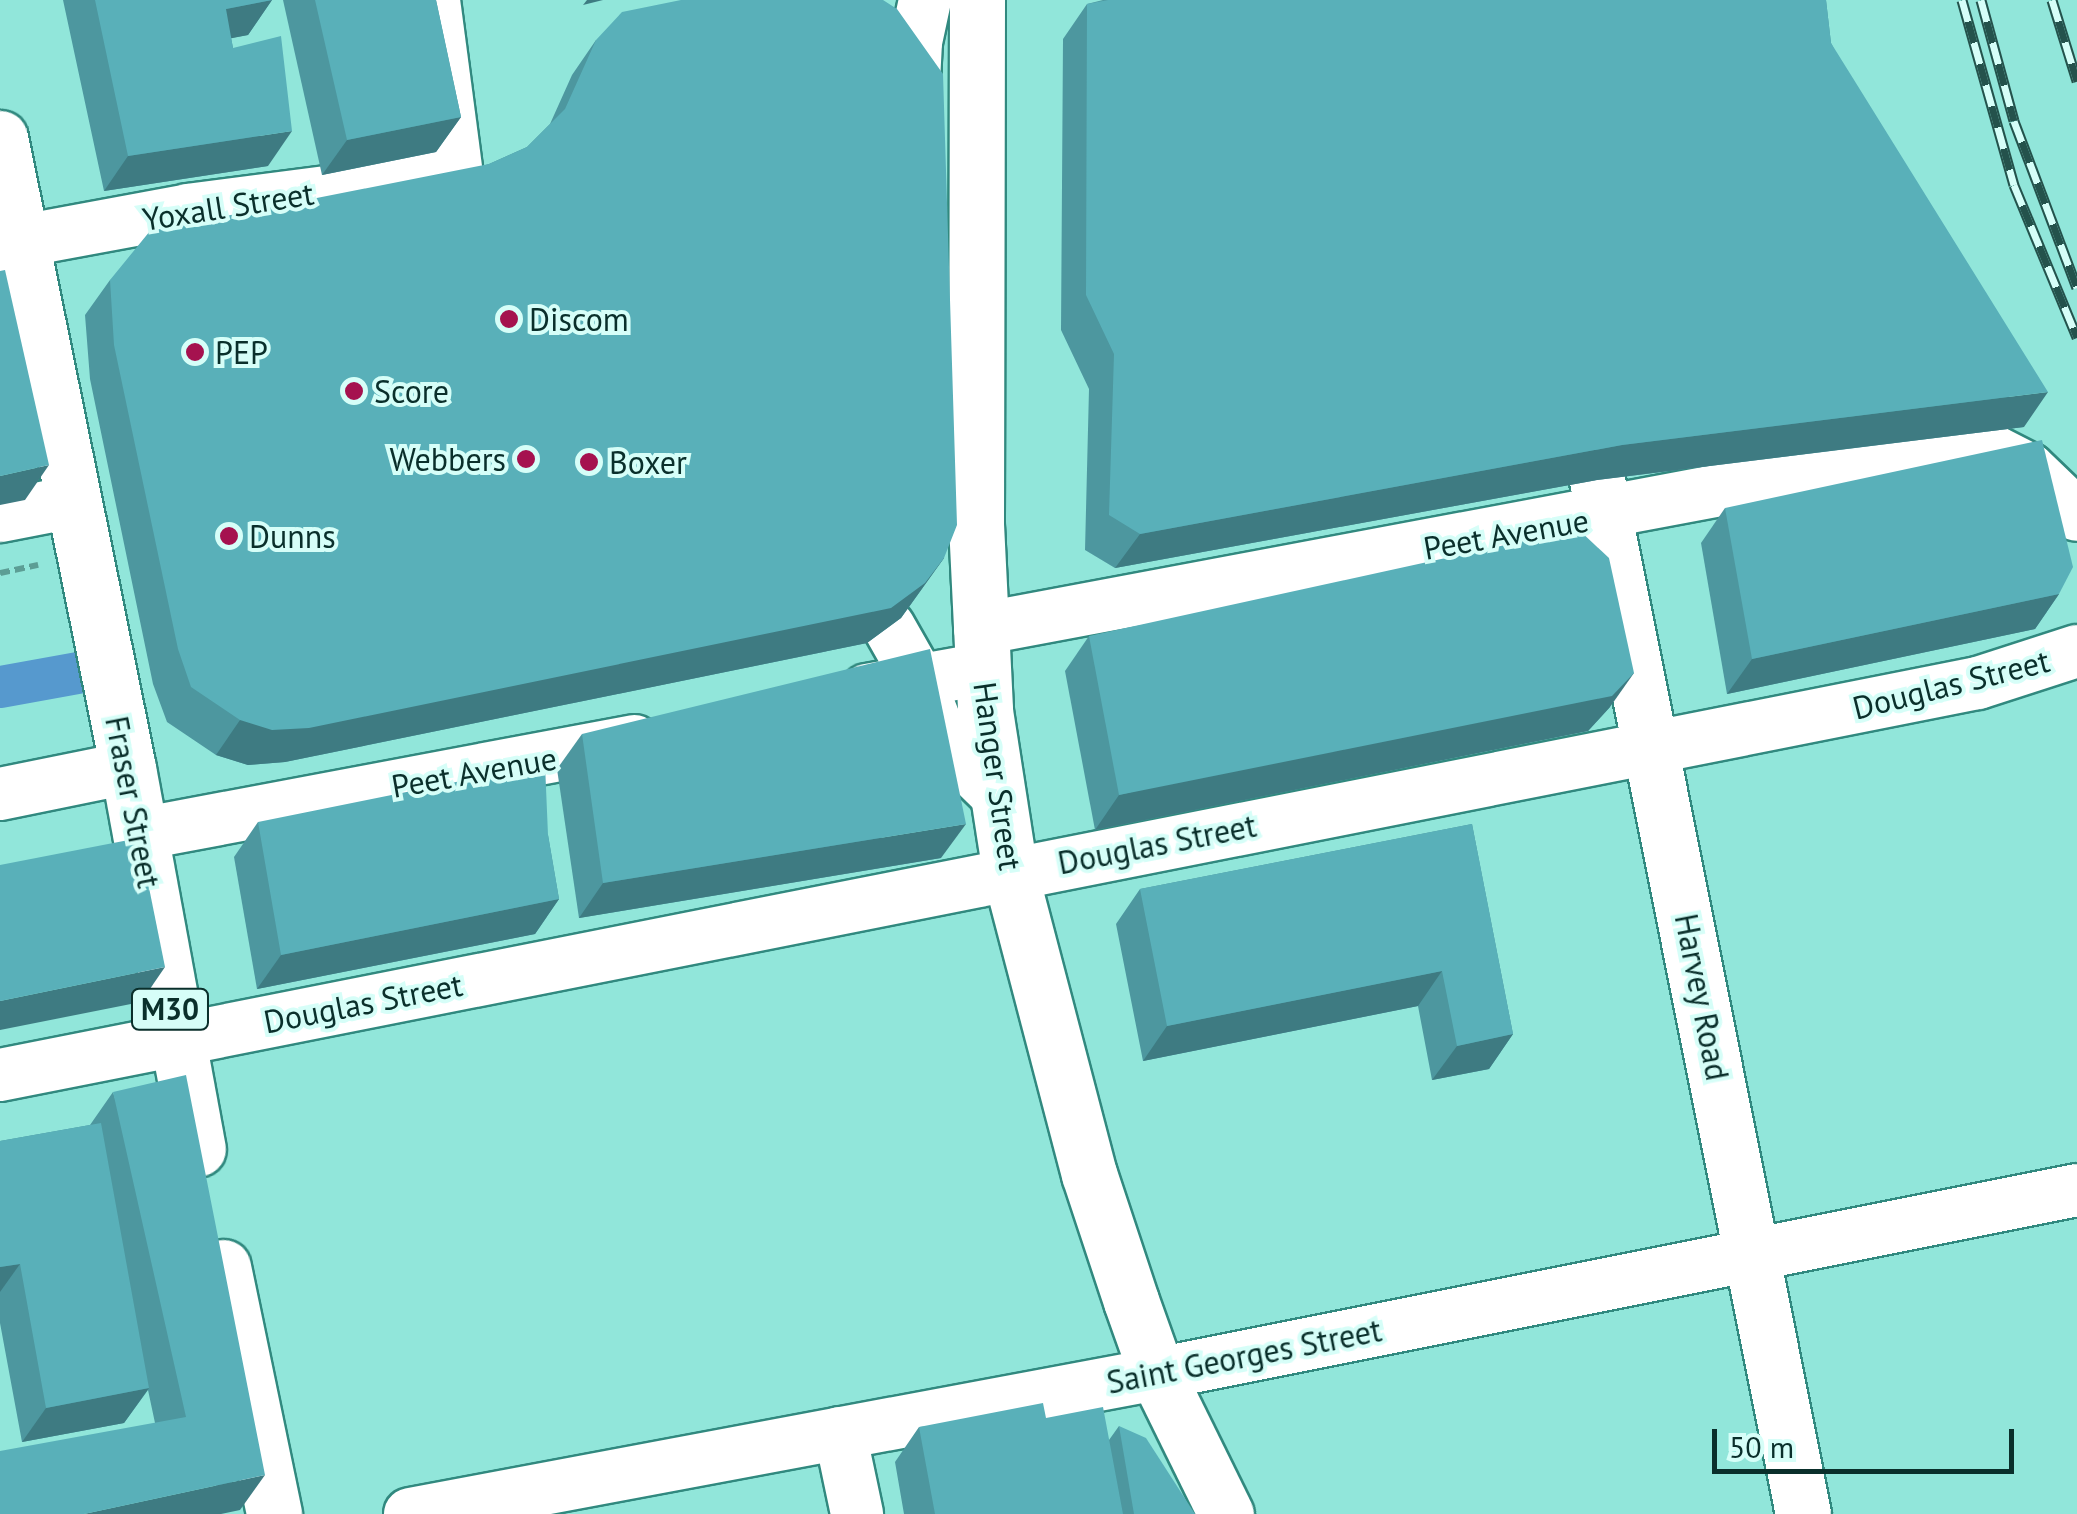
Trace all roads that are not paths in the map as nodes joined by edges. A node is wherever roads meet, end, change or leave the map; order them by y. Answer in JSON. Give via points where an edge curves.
{"nodes":[{"id":1,"x":434,"y":0,"type":"edge"},
{"id":2,"x":924,"y":0,"type":"edge"},
{"id":3,"x":977,"y":0,"type":"edge"},
{"id":4,"x":914,"y":100,"type":"edge"},
{"id":5,"x":0,"y":138,"type":"edge"},
{"id":6,"x":9,"y":244,"type":"edge"},
{"id":7,"x":1601,"y":498,"type":"junction"},
{"id":8,"x":72,"y":502,"type":"junction"},
{"id":9,"x":0,"y":516,"type":"edge"},
{"id":10,"x":2077,"y":516,"type":"edge"},
{"id":11,"x":889,"y":627,"type":"edge"},
{"id":12,"x":982,"y":649,"type":"junction"},
{"id":13,"x":2077,"y":651,"type":"edge"},
{"id":14,"x":918,"y":678,"type":"junction"},
{"id":15,"x":828,"y":698,"type":"edge"},
{"id":16,"x":677,"y":732,"type":"edge"},
{"id":17,"x":1652,"y":748,"type":"junction"},
{"id":18,"x":128,"y":768,"type":"junction"},
{"id":19,"x":0,"y":794,"type":"edge"},
{"id":20,"x":998,"y":796,"type":"junction"},
{"id":21,"x":140,"y":834,"type":"junction"},
{"id":22,"x":1010,"y":872,"type":"junction"},
{"id":23,"x":176,"y":1040,"type":"junction"},
{"id":24,"x":0,"y":1075,"type":"edge"},
{"id":25,"x":2077,"y":1190,"type":"edge"},
{"id":26,"x":1753,"y":1252,"type":"junction"},
{"id":27,"x":1157,"y":1374,"type":"junction"},
{"id":28,"x":840,"y":1432,"type":"junction"},
{"id":29,"x":274,"y":1514,"type":"edge"},
{"id":30,"x":410,"y":1514,"type":"edge"},
{"id":31,"x":856,"y":1514,"type":"edge"},
{"id":32,"x":1226,"y":1514,"type":"edge"},
{"id":33,"x":1803,"y":1514,"type":"edge"}],
"edges":[{"from":1,"to":6,"type":"street","name":"Yoxall Street","via":[[457,175],[208,207]]},
{"from":2,"to":4,"type":"street"},
{"from":3,"to":12,"type":"main road","name":"Hanger Street","via":[[973,359]]},
{"from":5,"to":6,"type":"main road","number":"M30"},
{"from":6,"to":8,"type":"main road","number":"M30"},
{"from":7,"to":10,"type":"street","name":"Peet Avenue","via":[[1966,448],[1996,452],[2029,469]]},
{"from":7,"to":12,"type":"street","name":"Peet Avenue"},
{"from":7,"to":17,"type":"main road","name":"Harvey Road"},
{"from":8,"to":9,"type":"street"},
{"from":8,"to":18,"type":"main road","name":"Fraser Street","number":"M30"},
{"from":11,"to":14,"type":"street"},
{"from":12,"to":14,"type":"street","name":"Peet Avenue"},
{"from":12,"to":20,"type":"main road","name":"Hanger Street"},
{"from":13,"to":17,"type":"street","name":"Douglas Street","via":[[1978,683]]},
{"from":14,"to":15,"type":"street","name":"Peet Avenue"},
{"from":14,"to":20,"type":"street","via":[[938,729]]},
{"from":16,"to":21,"type":"street","name":"Peet Avenue"},
{"from":17,"to":22,"type":"street","name":"Douglas Street"},
{"from":17,"to":26,"type":"main road","name":"Harvey Road"},
{"from":18,"to":19,"type":"street"},
{"from":18,"to":21,"type":"main road","name":"Fraser Street","number":"M30"},
{"from":20,"to":22,"type":"main road","name":"Hanger Street"},
{"from":21,"to":23,"type":"main road","name":"Fraser Street","number":"M30"},
{"from":22,"to":23,"type":"street","name":"Douglas Street"},
{"from":22,"to":27,"type":"main road","name":"Hanger Street","via":[[1089,1174]]},
{"from":23,"to":24,"type":"street","name":"Douglas Street"},
{"from":23,"to":29,"type":"main road","name":"Fraser Street","number":"M30"},
{"from":25,"to":26,"type":"street","name":"Saint Georges Street"},
{"from":26,"to":27,"type":"street","name":"Saint Georges Street"},
{"from":26,"to":33,"type":"main road","name":"Harvey Road"},
{"from":27,"to":28,"type":"street","name":"Saint Georges Street"},
{"from":27,"to":32,"type":"main road","name":"Hanger Street"},
{"from":28,"to":30,"type":"street","name":"Saint Georges Street"},
{"from":28,"to":31,"type":"street"}]}
